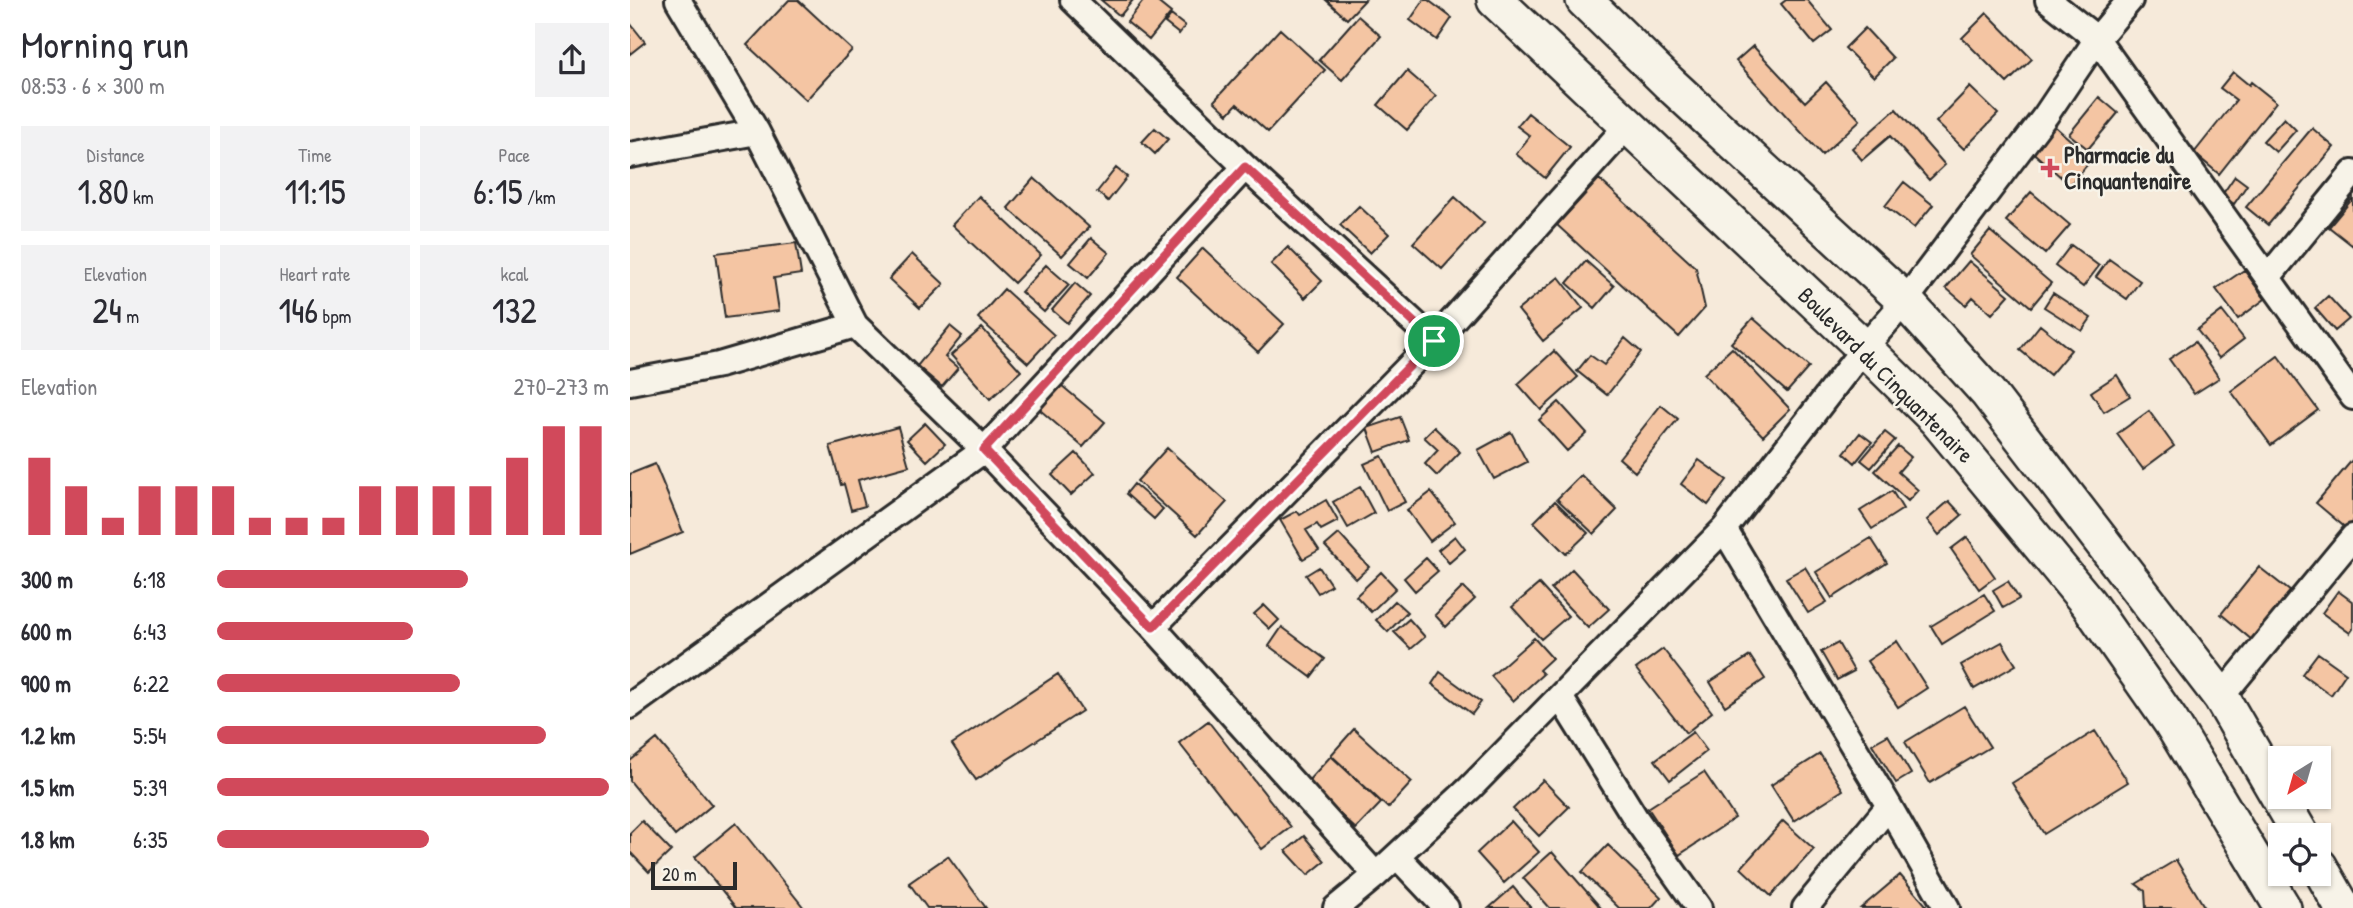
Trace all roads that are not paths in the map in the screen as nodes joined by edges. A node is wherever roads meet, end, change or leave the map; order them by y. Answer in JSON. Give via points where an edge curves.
{"nodes":[{"id":1,"x":678,"y":0,"type":"edge"},
{"id":2,"x":1073,"y":0,"type":"edge"},
{"id":3,"x":1495,"y":0,"type":"edge"},
{"id":4,"x":1584,"y":0,"type":"edge"},
{"id":5,"x":2048,"y":0,"type":"edge"},
{"id":6,"x":2130,"y":0,"type":"edge"},
{"id":7,"x":2097,"y":39,"type":"junction"},
{"id":8,"x":1628,"y":125,"type":"junction"},
{"id":9,"x":757,"y":132,"type":"junction"},
{"id":10,"x":630,"y":155,"type":"edge"},
{"id":11,"x":1245,"y":167,"type":"junction"},
{"id":12,"x":2353,"y":173,"type":"edge"},
{"id":13,"x":2269,"y":276,"type":"junction"},
{"id":14,"x":1905,"y":301,"type":"junction"},
{"id":15,"x":855,"y":325,"type":"junction"},
{"id":16,"x":1434,"y":341,"type":"junction"},
{"id":17,"x":1864,"y":348,"type":"junction"},
{"id":18,"x":630,"y":382,"type":"edge"},
{"id":19,"x":2353,"y":397,"type":"edge"},
{"id":20,"x":984,"y":450,"type":"junction"},
{"id":21,"x":1724,"y":529,"type":"junction"},
{"id":22,"x":2353,"y":537,"type":"edge"},
{"id":23,"x":1153,"y":627,"type":"junction"},
{"id":24,"x":632,"y":695,"type":"edge"},
{"id":25,"x":1560,"y":697,"type":"junction"},
{"id":26,"x":2221,"y":697,"type":"junction"},
{"id":27,"x":1889,"y":806,"type":"junction"},
{"id":28,"x":2294,"y":823,"type":"edge"},
{"id":29,"x":1397,"y":856,"type":"junction"},
{"id":30,"x":1376,"y":876,"type":"junction"},
{"id":31,"x":2330,"y":886,"type":"edge"},
{"id":32,"x":1336,"y":908,"type":"edge"},
{"id":33,"x":1446,"y":908,"type":"edge"},
{"id":34,"x":1699,"y":908,"type":"edge"},
{"id":35,"x":1805,"y":908,"type":"edge"},
{"id":36,"x":1947,"y":908,"type":"edge"},
{"id":37,"x":2283,"y":908,"type":"edge"},
{"id":38,"x":2343,"y":908,"type":"edge"}],
"edges":[{"from":1,"to":9,"type":"street"},
{"from":2,"to":11,"type":"street"},
{"from":3,"to":8,"type":"main road","name":"Boulevard du Cinquantenaire"},
{"from":4,"to":14,"type":"main road"},
{"from":5,"to":7,"type":"street"},
{"from":6,"to":7,"type":"street"},
{"from":7,"to":13,"type":"street"},
{"from":7,"to":14,"type":"street","via":[[2046,115]]},
{"from":8,"to":16,"type":"street"},
{"from":8,"to":17,"type":"main road","name":"Boulevard du Cinquantenaire"},
{"from":9,"to":10,"type":"street"},
{"from":9,"to":15,"type":"street"},
{"from":11,"to":16,"type":"street"},
{"from":11,"to":20,"type":"street"},
{"from":12,"to":13,"type":"street"},
{"from":13,"to":19,"type":"street"},
{"from":14,"to":17,"type":"street"},
{"from":14,"to":26,"type":"main road","via":[[1988,394]]},
{"from":15,"to":18,"type":"street","via":[[719,365]]},
{"from":15,"to":20,"type":"street"},
{"from":16,"to":23,"type":"street"},
{"from":17,"to":21,"type":"street"},
{"from":17,"to":37,"type":"main road","name":"Boulevard du Cinquantenaire","via":[[1937,421],[2088,603],[2171,722]]},
{"from":20,"to":23,"type":"street"},
{"from":20,"to":24,"type":"street"},
{"from":21,"to":25,"type":"street"},
{"from":21,"to":27,"type":"street"},
{"from":22,"to":26,"type":"street"},
{"from":23,"to":30,"type":"street"},
{"from":25,"to":29,"type":"street"},
{"from":25,"to":34,"type":"street","via":[[1636,819]]},
{"from":26,"to":28,"type":"main road"},
{"from":27,"to":35,"type":"street"},
{"from":27,"to":36,"type":"street"},
{"from":29,"to":30,"type":"street"},
{"from":29,"to":33,"type":"street"},
{"from":30,"to":32,"type":"street"},
{"from":31,"to":38,"type":"main road"}]}
